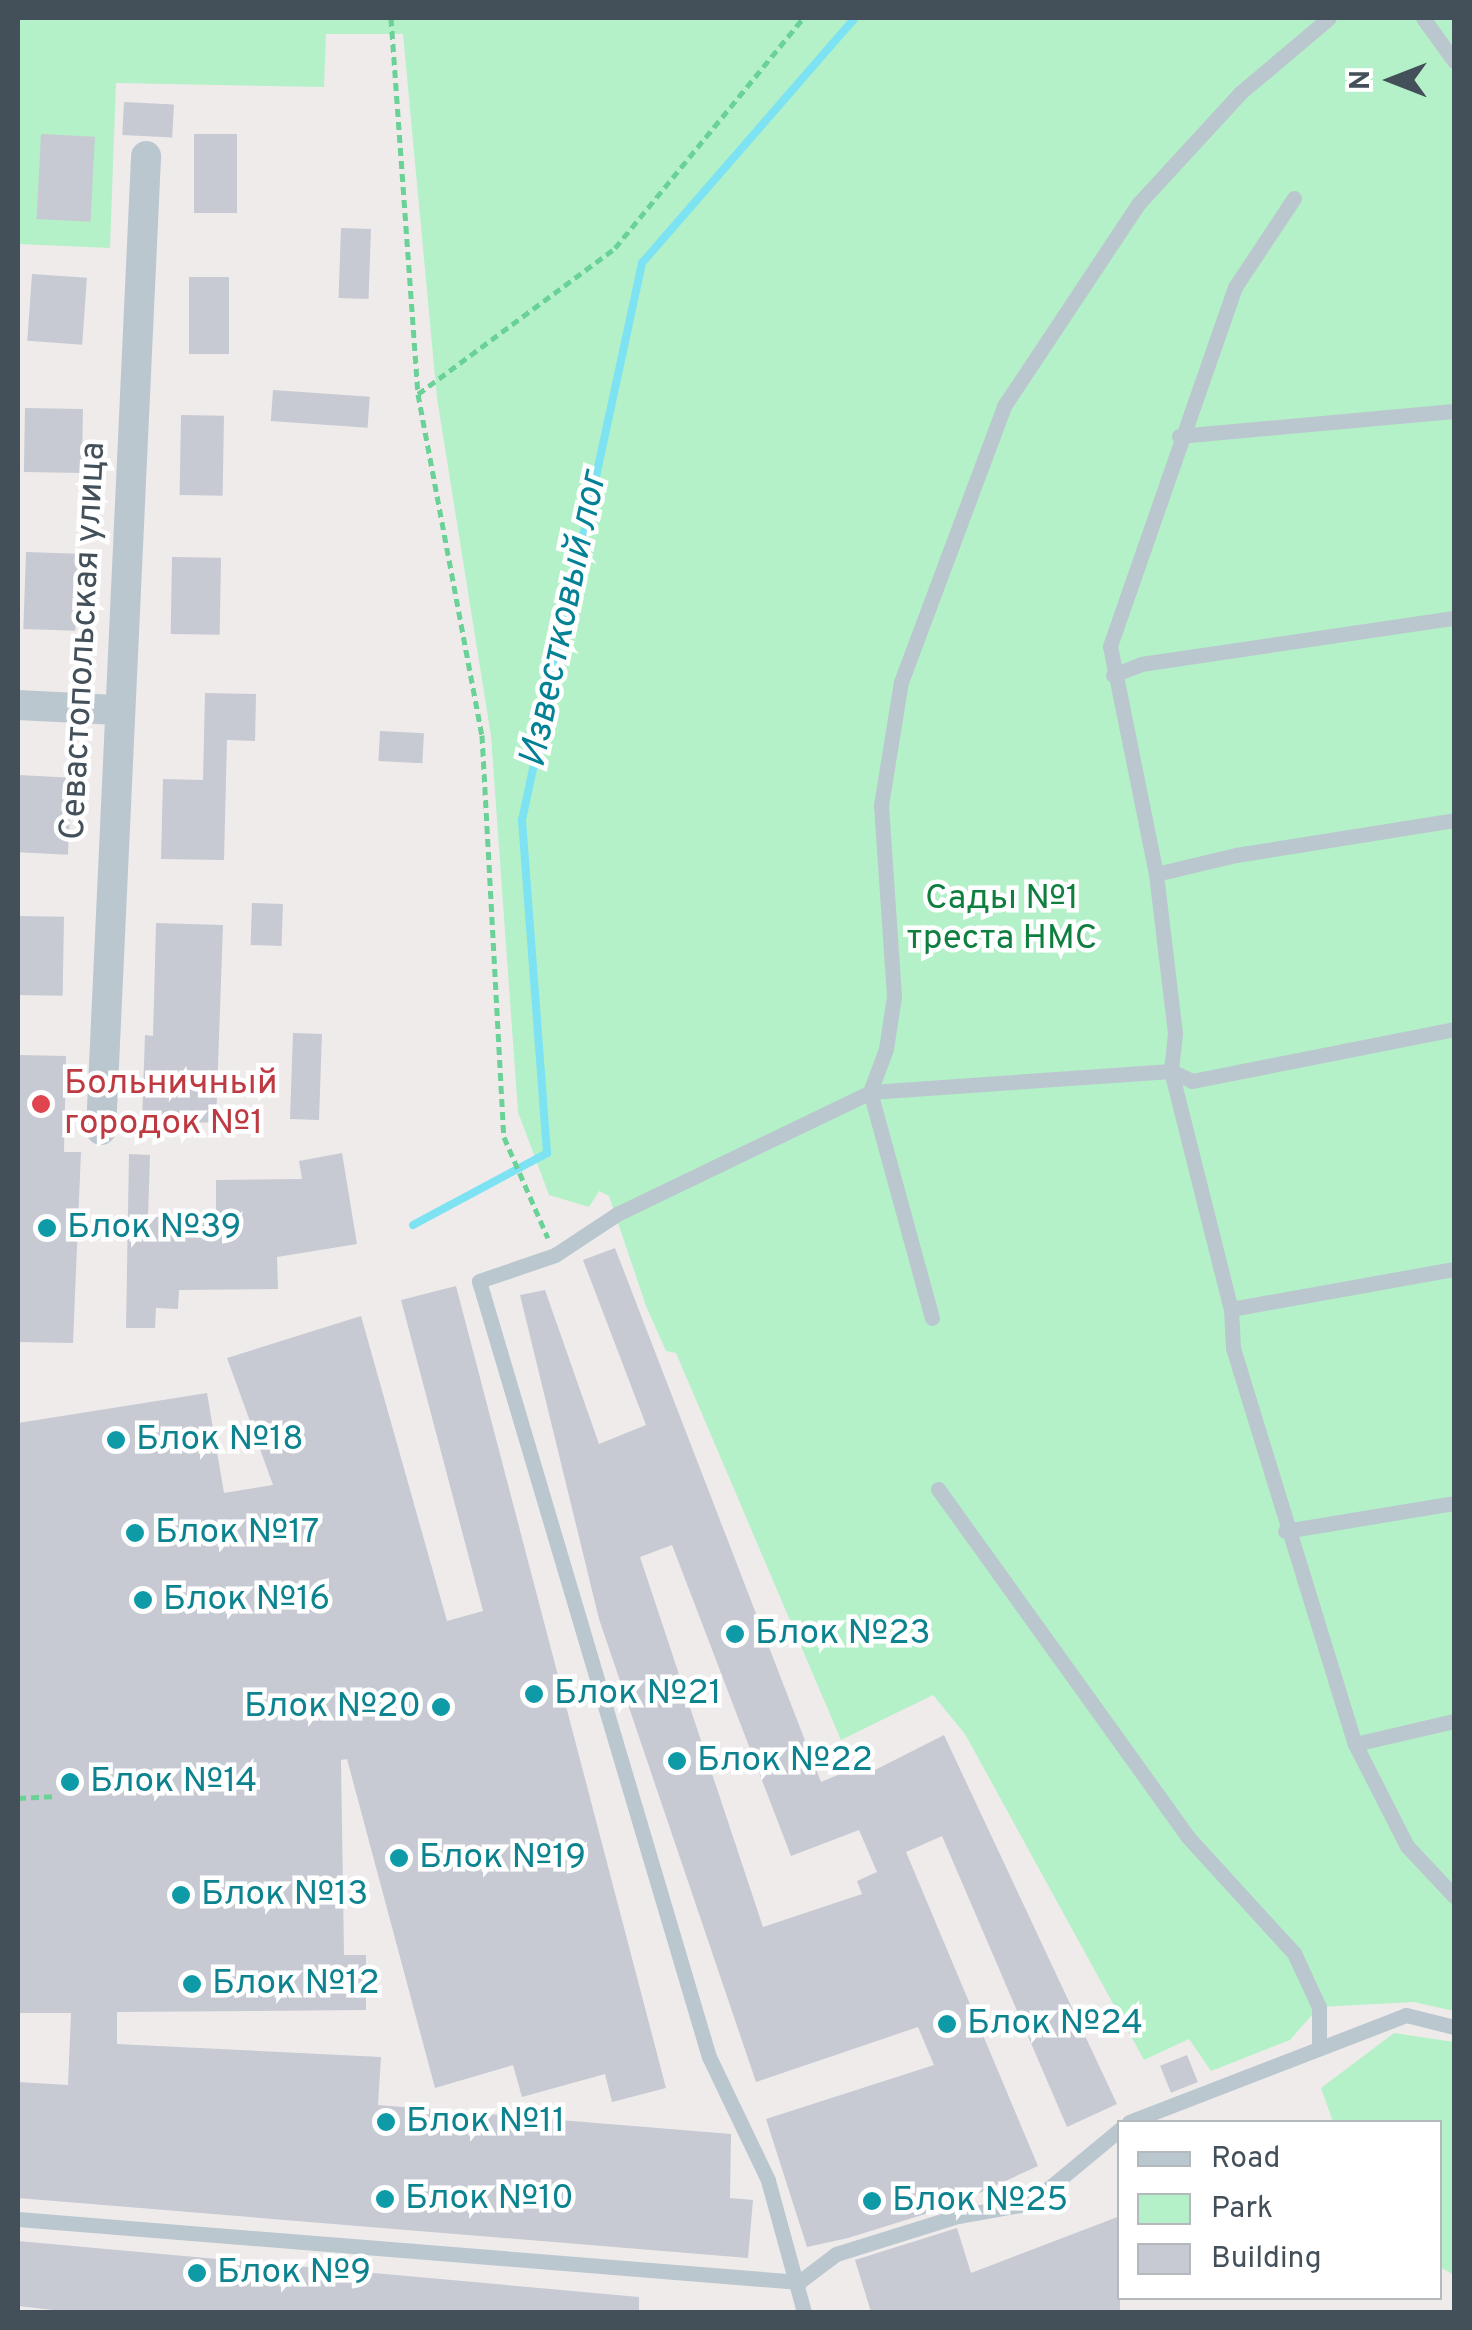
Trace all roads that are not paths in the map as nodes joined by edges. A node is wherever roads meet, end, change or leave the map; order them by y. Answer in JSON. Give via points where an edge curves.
{"nodes":[{"id":1,"x":1329,"y":18,"type":"edge"},
{"id":2,"x":1423,"y":18,"type":"edge"},
{"id":3,"x":1454,"y":61,"type":"edge"},
{"id":4,"x":146,"y":156,"type":"dead end"},
{"id":5,"x":1294,"y":198,"type":"dead end"},
{"id":6,"x":1454,"y":411,"type":"edge"},
{"id":7,"x":1180,"y":436,"type":"junction"},
{"id":8,"x":1454,"y":618,"type":"edge"},
{"id":9,"x":1113,"y":676,"type":"junction"},
{"id":10,"x":18,"y":706,"type":"edge"},
{"id":11,"x":117,"y":710,"type":"junction"},
{"id":12,"x":1454,"y":820,"type":"edge"},
{"id":13,"x":1156,"y":874,"type":"junction"},
{"id":14,"x":1454,"y":1029,"type":"edge"},
{"id":15,"x":1171,"y":1070,"type":"junction"},
{"id":16,"x":870,"y":1092,"type":"junction"},
{"id":17,"x":101,"y":1130,"type":"dead end"},
{"id":18,"x":1454,"y":1269,"type":"edge"},
{"id":19,"x":1231,"y":1309,"type":"junction"},
{"id":20,"x":932,"y":1318,"type":"dead end"},
{"id":21,"x":938,"y":1489,"type":"dead end"},
{"id":22,"x":1454,"y":1503,"type":"edge"},
{"id":23,"x":1284,"y":1531,"type":"junction"},
{"id":24,"x":1454,"y":1722,"type":"edge"},
{"id":25,"x":1355,"y":1744,"type":"junction"},
{"id":26,"x":1454,"y":1896,"type":"edge"},
{"id":27,"x":1454,"y":2027,"type":"edge"},
{"id":28,"x":1319,"y":2044,"type":"junction"},
{"id":29,"x":1134,"y":2120,"type":"edge"},
{"id":30,"x":1117,"y":2132,"type":"edge"},
{"id":31,"x":18,"y":2218,"type":"edge"},
{"id":32,"x":799,"y":2282,"type":"junction"},
{"id":33,"x":804,"y":2312,"type":"edge"}],
"edges":[{"from":1,"to":16,"type":"lane","via":[[1240,93],[1139,202],[1004,406],[900,682],[881,805],[894,996],[886,1049]]},
{"from":2,"to":3,"type":"lane"},
{"from":4,"to":11,"type":"street","name":"Севастопольская улица"},
{"from":5,"to":7,"type":"lane","via":[[1235,287]]},
{"from":6,"to":7,"type":"lane"},
{"from":7,"to":9,"type":"lane","via":[[1110,646]]},
{"from":8,"to":9,"type":"lane","via":[[1141,664]]},
{"from":9,"to":13,"type":"lane"},
{"from":10,"to":11,"type":"street"},
{"from":11,"to":17,"type":"street","name":"Севастопольская улица"},
{"from":12,"to":13,"type":"lane"},
{"from":13,"to":15,"type":"lane","via":[[1175,1033]]},
{"from":14,"to":15,"type":"lane","via":[[1192,1081]]},
{"from":15,"to":16,"type":"lane"},
{"from":15,"to":19,"type":"lane"},
{"from":16,"to":20,"type":"lane"},
{"from":16,"to":32,"type":"lane","via":[[617,1214],[555,1255],[479,1281],[710,2057],[768,2180]]},
{"from":18,"to":19,"type":"lane"},
{"from":19,"to":23,"type":"lane","via":[[1233,1348]]},
{"from":21,"to":28,"type":"lane","via":[[1188,1836],[1294,1953],[1319,2007]]},
{"from":22,"to":23,"type":"lane"},
{"from":23,"to":25,"type":"lane"},
{"from":24,"to":25,"type":"lane"},
{"from":25,"to":26,"type":"lane","via":[[1407,1846]]},
{"from":27,"to":28,"type":"lane","via":[[1406,2015]]},
{"from":28,"to":29,"type":"lane"},
{"from":30,"to":32,"type":"lane","via":[[1031,2203],[958,2216],[836,2254]]},
{"from":31,"to":32,"type":"lane"},
{"from":32,"to":33,"type":"lane"}]}
